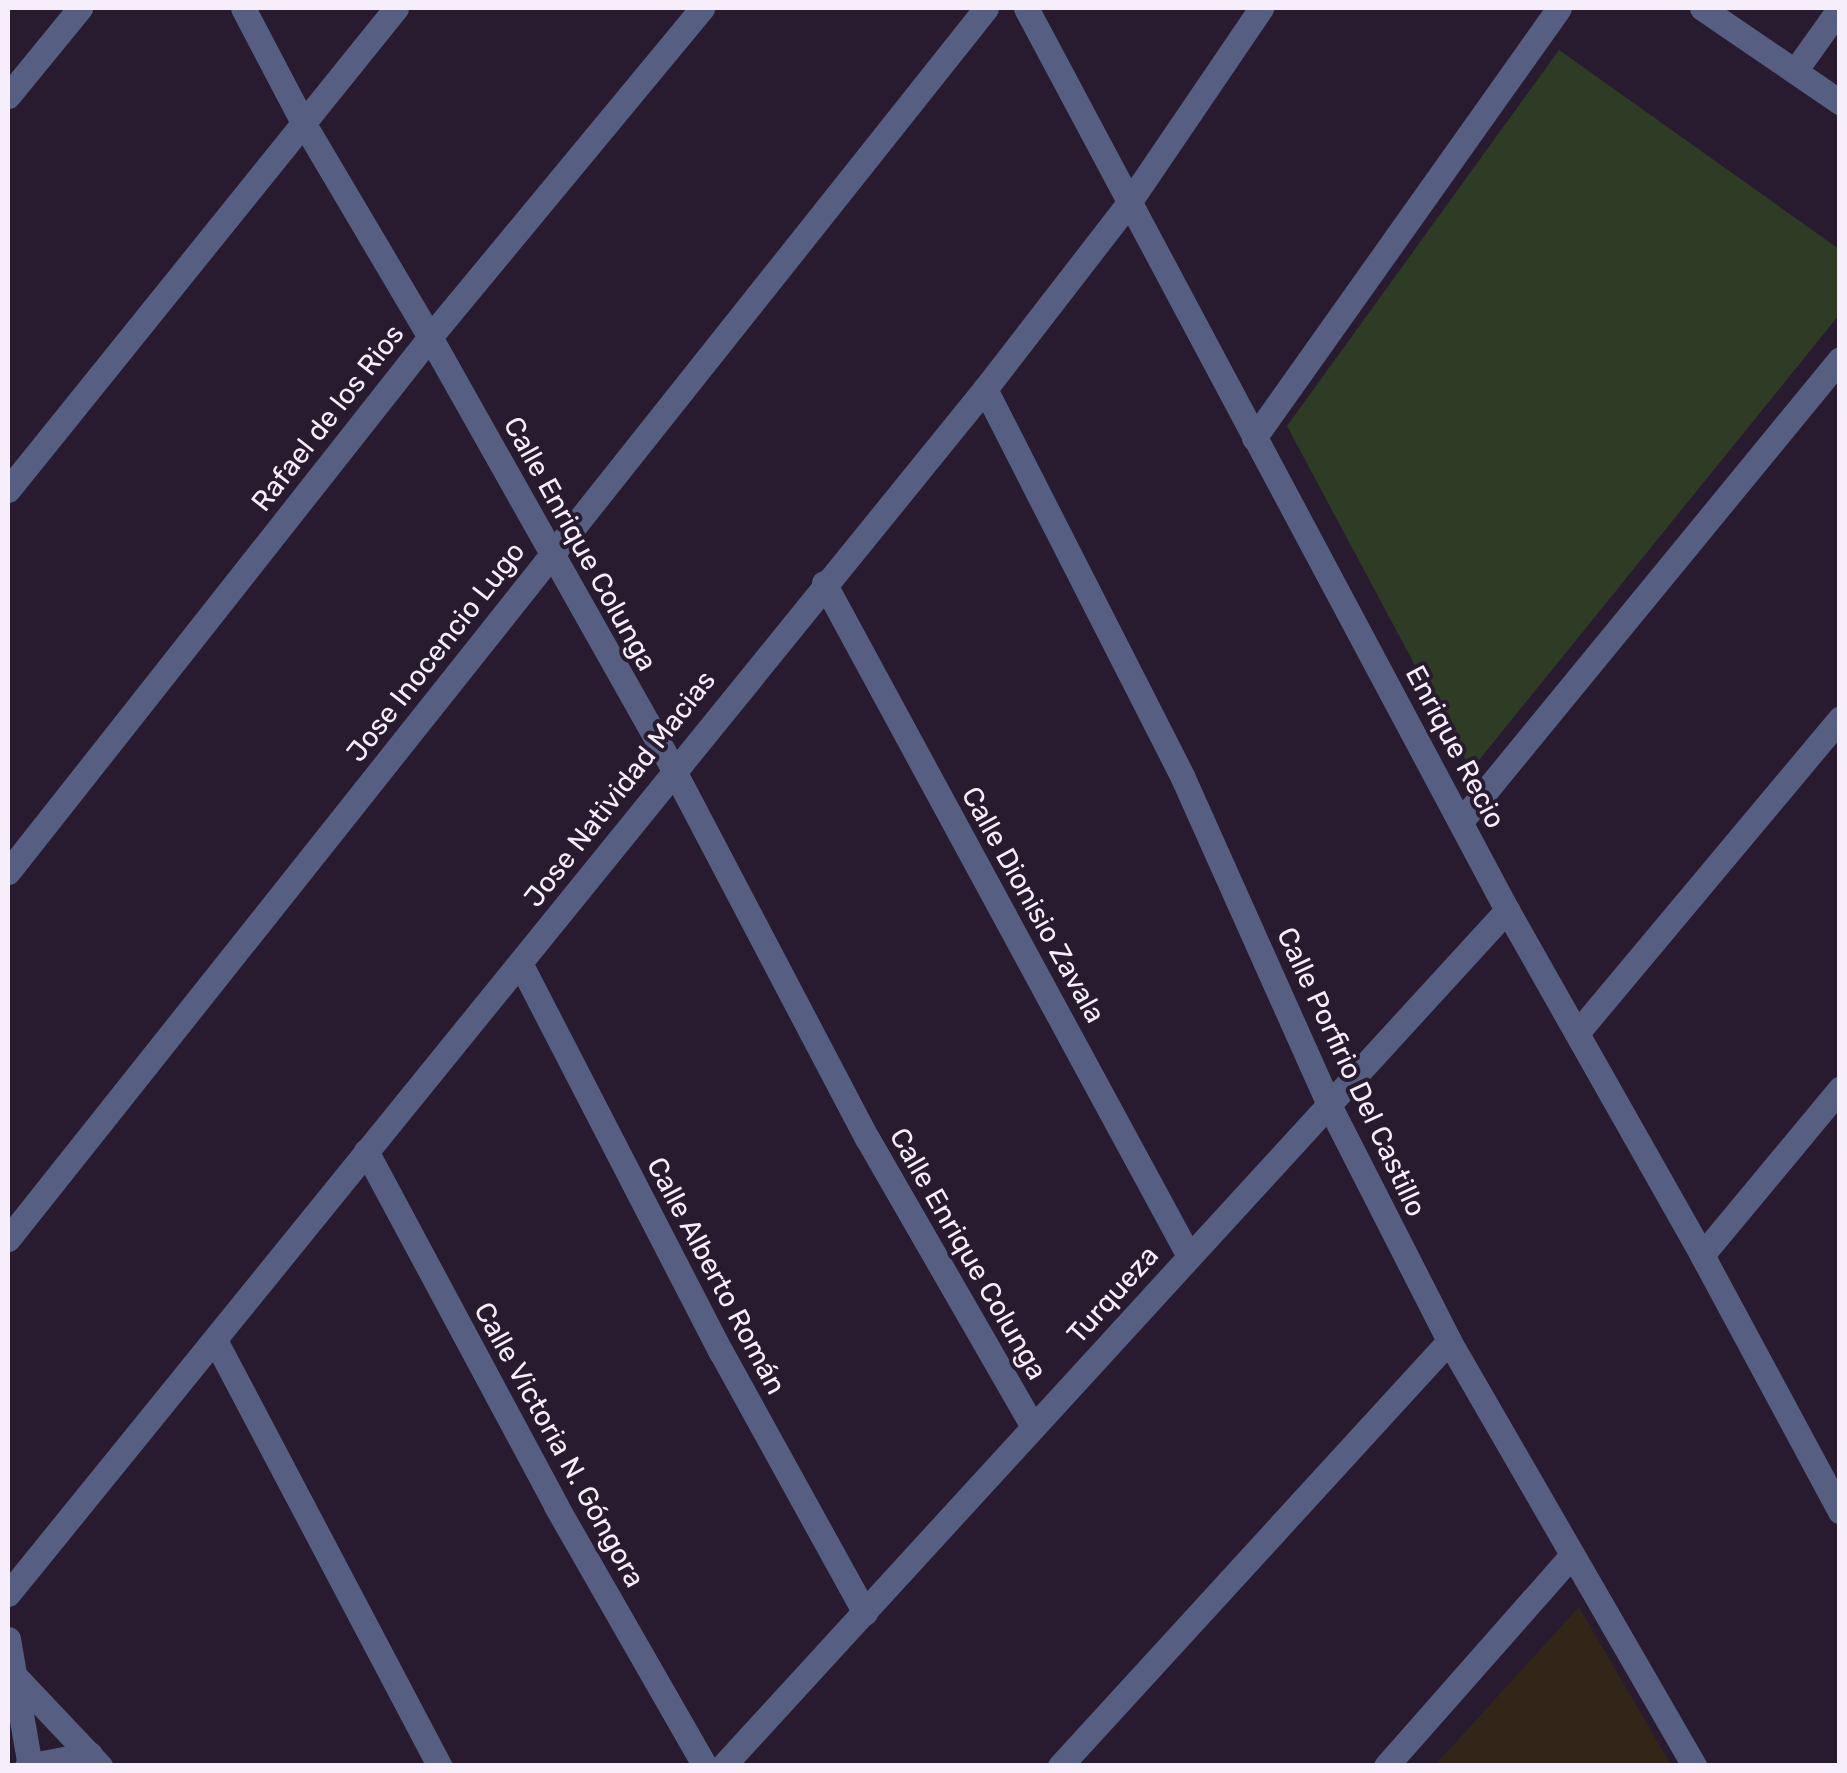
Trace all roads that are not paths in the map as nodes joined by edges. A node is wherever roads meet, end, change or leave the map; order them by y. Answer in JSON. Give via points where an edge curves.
{"nodes":[{"id":1,"x":80,"y":8,"type":"edge"},
{"id":2,"x":243,"y":8,"type":"edge"},
{"id":3,"x":396,"y":8,"type":"edge"},
{"id":4,"x":702,"y":8,"type":"edge"},
{"id":5,"x":986,"y":8,"type":"edge"},
{"id":6,"x":1026,"y":8,"type":"edge"},
{"id":7,"x":1260,"y":8,"type":"edge"},
{"id":8,"x":1559,"y":8,"type":"edge"},
{"id":9,"x":1702,"y":8,"type":"edge"},
{"id":10,"x":1840,"y":8,"type":"edge"},
{"id":11,"x":1795,"y":71,"type":"junction"},
{"id":12,"x":8,"y":96,"type":"edge"},
{"id":13,"x":1840,"y":102,"type":"edge"},
{"id":14,"x":304,"y":124,"type":"junction"},
{"id":15,"x":1128,"y":204,"type":"junction"},
{"id":16,"x":430,"y":337,"type":"junction"},
{"id":17,"x":1840,"y":359,"type":"edge"},
{"id":18,"x":985,"y":389,"type":"junction"},
{"id":19,"x":1254,"y":438,"type":"junction"},
{"id":20,"x":8,"y":490,"type":"edge"},
{"id":21,"x":550,"y":556,"type":"junction"},
{"id":22,"x":824,"y":583,"type":"junction"},
{"id":23,"x":1840,"y":718,"type":"edge"},
{"id":24,"x":673,"y":769,"type":"junction"},
{"id":25,"x":1462,"y":820,"type":"junction"},
{"id":26,"x":8,"y":872,"type":"edge"},
{"id":27,"x":1506,"y":910,"type":"junction"},
{"id":28,"x":520,"y":964,"type":"junction"},
{"id":29,"x":1577,"y":1033,"type":"junction"},
{"id":30,"x":1840,"y":1089,"type":"edge"},
{"id":31,"x":1330,"y":1106,"type":"junction"},
{"id":32,"x":366,"y":1151,"type":"junction"},
{"id":33,"x":8,"y":1240,"type":"edge"},
{"id":34,"x":1702,"y":1255,"type":"junction"},
{"id":35,"x":1189,"y":1256,"type":"junction"},
{"id":36,"x":1448,"y":1341,"type":"junction"},
{"id":37,"x":216,"y":1342,"type":"junction"},
{"id":38,"x":1033,"y":1427,"type":"junction"},
{"id":39,"x":1836,"y":1494,"type":"edge"},
{"id":40,"x":1572,"y":1555,"type":"junction"},
{"id":41,"x":8,"y":1594,"type":"edge"},
{"id":42,"x":865,"y":1613,"type":"junction"},
{"id":43,"x":8,"y":1639,"type":"edge"},
{"id":44,"x":15,"y":1676,"type":"junction"},
{"id":45,"x":95,"y":1760,"type":"edge"},
{"id":46,"x":29,"y":1765,"type":"edge"},
{"id":47,"x":440,"y":1766,"type":"edge"},
{"id":48,"x":705,"y":1766,"type":"edge"},
{"id":49,"x":723,"y":1766,"type":"edge"},
{"id":50,"x":1060,"y":1766,"type":"edge"},
{"id":51,"x":1386,"y":1766,"type":"edge"},
{"id":52,"x":1694,"y":1766,"type":"edge"}],
"edges":[{"from":1,"to":12,"type":"street"},
{"from":2,"to":14,"type":"street","name":"Calle Enrique Colunga"},
{"from":3,"to":14,"type":"street"},
{"from":4,"to":16,"type":"street","name":"Rafael de los Rios"},
{"from":5,"to":21,"type":"street","name":"Jose Inocencio Lugo"},
{"from":6,"to":15,"type":"street","name":"Enrique Recio"},
{"from":7,"to":15,"type":"street","name":"Jose Natividad Macias"},
{"from":8,"to":19,"type":"street"},
{"from":9,"to":11,"type":"street"},
{"from":10,"to":11,"type":"street"},
{"from":11,"to":13,"type":"street"},
{"from":14,"to":16,"type":"street","name":"Calle Enrique Colunga"},
{"from":14,"to":20,"type":"street"},
{"from":15,"to":18,"type":"street","name":"Jose Natividad Macias"},
{"from":15,"to":19,"type":"street","name":"Enrique Recio"},
{"from":16,"to":21,"type":"street","name":"Calle Enrique Colunga"},
{"from":16,"to":26,"type":"street","name":"Rafael de los Rios"},
{"from":17,"to":25,"type":"street"},
{"from":18,"to":22,"type":"street","name":"Jose Natividad Macias"},
{"from":18,"to":31,"type":"street","name":"Calle Porfirio Del Castillo","via":[[1183,778]]},
{"from":19,"to":25,"type":"street","name":"Enrique Recio"},
{"from":21,"to":24,"type":"street","name":"Calle Enrique Colunga"},
{"from":21,"to":33,"type":"street","name":"Jose Inocencio Lugo"},
{"from":22,"to":24,"type":"street","name":"Jose Natividad Macias"},
{"from":22,"to":35,"type":"street","name":"Calle Dionisio Zavala"},
{"from":23,"to":29,"type":"street"},
{"from":24,"to":28,"type":"street","name":"Jose Natividad Macias"},
{"from":24,"to":38,"type":"street","name":"Calle Enrique Colunga","via":[[868,1138]]},
{"from":25,"to":27,"type":"street","name":"Enrique Recio"},
{"from":27,"to":29,"type":"street","name":"Enrique Recio"},
{"from":27,"to":31,"type":"street","name":"Turqueza"},
{"from":28,"to":32,"type":"street","name":"Jose Natividad Macias"},
{"from":28,"to":42,"type":"street","name":"Calle Alberto Román","via":[[720,1352]]},
{"from":29,"to":34,"type":"street","name":"Enrique Recio"},
{"from":30,"to":34,"type":"street"},
{"from":31,"to":35,"type":"street","name":"Turqueza"},
{"from":31,"to":36,"type":"street","name":"Calle Porfirio Del Castillo"},
{"from":32,"to":37,"type":"street","name":"Jose Natividad Macias"},
{"from":32,"to":48,"type":"street","name":"Calle Victoria N. Góngora"},
{"from":34,"to":39,"type":"street","name":"Enrique Recio"},
{"from":35,"to":38,"type":"street","name":"Turqueza"},
{"from":36,"to":40,"type":"street","name":"Calle Porfirio Del Castillo"},
{"from":36,"to":50,"type":"street"},
{"from":37,"to":41,"type":"street","name":"Jose Natividad Macias"},
{"from":37,"to":47,"type":"street"},
{"from":38,"to":42,"type":"street","name":"Turqueza"},
{"from":40,"to":51,"type":"street"},
{"from":40,"to":52,"type":"street","name":"Calle Porfirio Del Castillo"},
{"from":42,"to":49,"type":"street","name":"Turqueza"},
{"from":43,"to":44,"type":"street"},
{"from":44,"to":45,"type":"street"},
{"from":44,"to":46,"type":"street"},
{"from":45,"to":46,"type":"street"}]}
